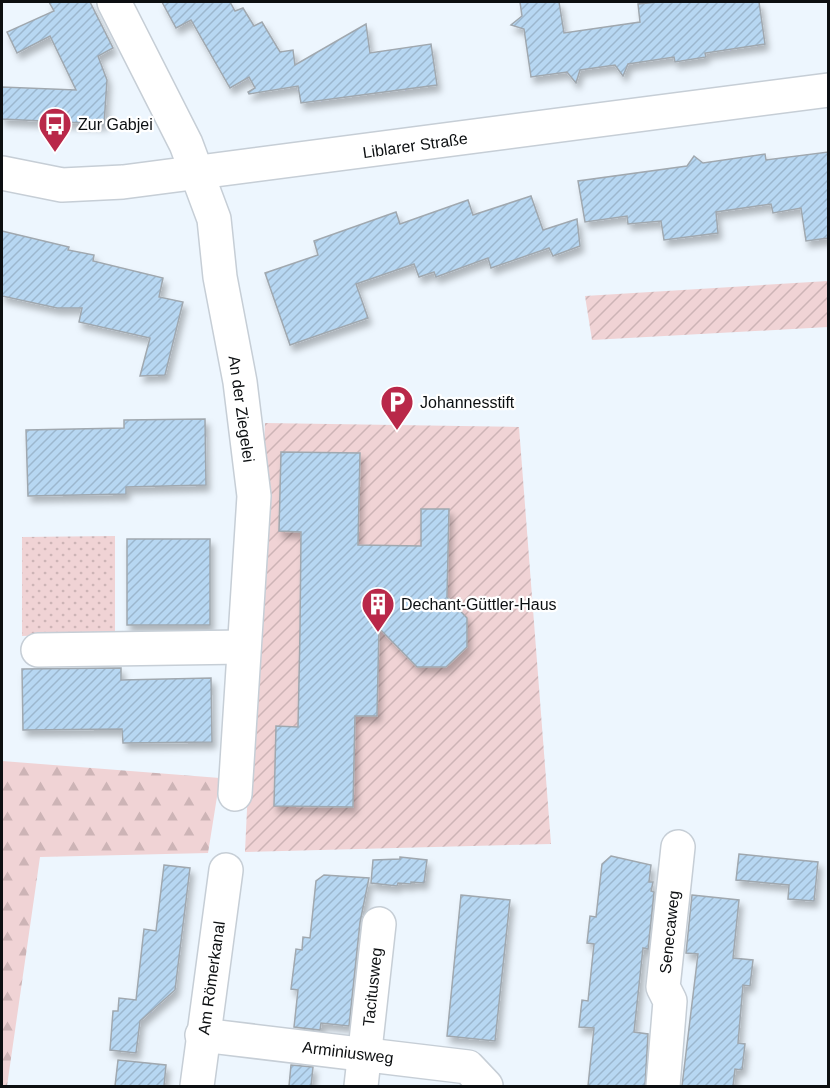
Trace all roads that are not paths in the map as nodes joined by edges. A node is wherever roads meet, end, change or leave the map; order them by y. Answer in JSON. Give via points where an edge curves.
{"nodes":[{"id":1,"x":114,"y":2,"type":"edge"},
{"id":2,"x":828,"y":90,"type":"edge"},
{"id":3,"x":2,"y":173,"type":"edge"},
{"id":4,"x":199,"y":174,"type":"junction"},
{"id":5,"x":244,"y":647,"type":"junction"},
{"id":6,"x":38,"y":650,"type":"dead end"},
{"id":7,"x":235,"y":794,"type":"dead end"},
{"id":8,"x":678,"y":847,"type":"dead end"},
{"id":9,"x":226,"y":870,"type":"dead end"},
{"id":10,"x":379,"y":924,"type":"dead end"},
{"id":11,"x":202,"y":1035,"type":"junction"},
{"id":12,"x":365,"y":1053,"type":"junction"},
{"id":13,"x":197,"y":1086,"type":"edge"},
{"id":14,"x":361,"y":1086,"type":"edge"},
{"id":15,"x":486,"y":1086,"type":"edge"},
{"id":16,"x":663,"y":1086,"type":"edge"}],
"edges":[{"from":1,"to":4,"type":"street"},
{"from":2,"to":4,"type":"street","name":"Liblarer Straße"},
{"from":3,"to":4,"type":"street","name":"Liblarer Straße","via":[[62,185]]},
{"from":4,"to":5,"type":"street","name":"An der Ziegelei","via":[[214,219],[254,496]]},
{"from":5,"to":6,"type":"street"},
{"from":5,"to":7,"type":"street","name":"An der Ziegelei"},
{"from":8,"to":16,"type":"street","name":"Senecaweg","via":[[663,987],[670,1001]]},
{"from":9,"to":11,"type":"street","name":"Am Römerkanal"},
{"from":10,"to":12,"type":"street","name":"Tacitusweg"},
{"from":11,"to":12,"type":"street","name":"Arminiusweg"},
{"from":11,"to":13,"type":"street","name":"Am Römerkanal"},
{"from":12,"to":14,"type":"street","name":"Tacitusweg"},
{"from":12,"to":15,"type":"street","name":"Arminiusweg","via":[[468,1067]]}]}
